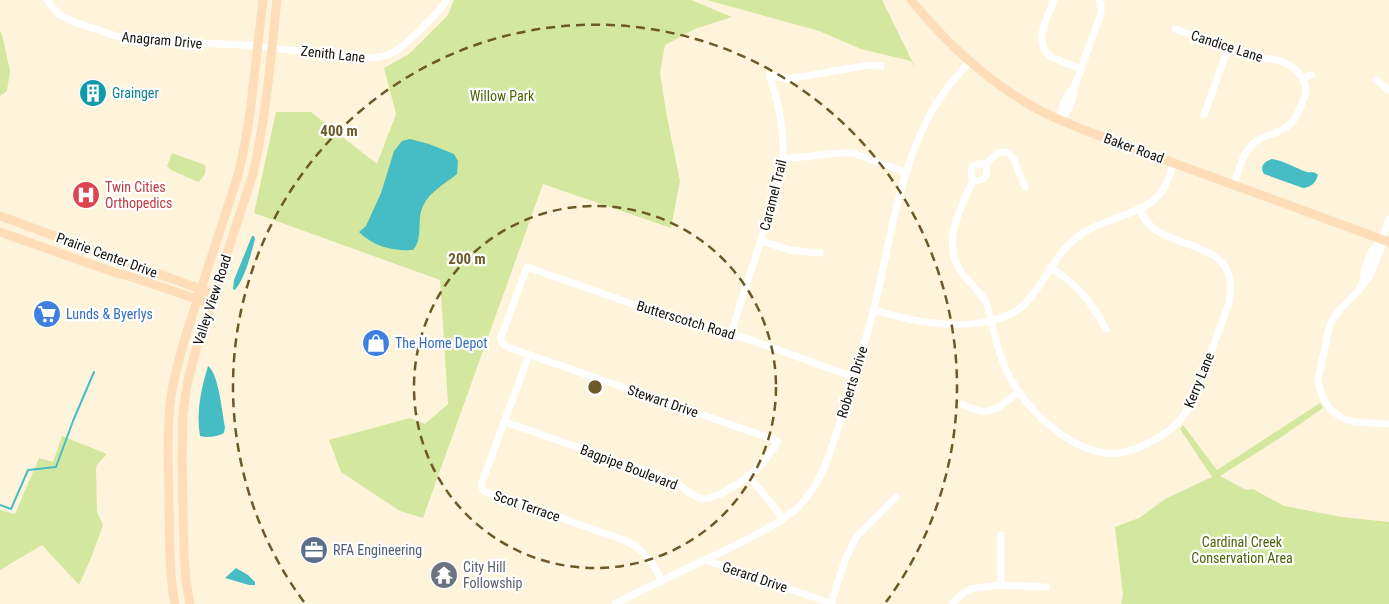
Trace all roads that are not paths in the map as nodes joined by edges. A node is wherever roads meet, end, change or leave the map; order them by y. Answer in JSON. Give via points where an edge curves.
{"nodes":[{"id":1,"x":47,"y":0,"type":"edge"},
{"id":2,"x":263,"y":0,"type":"edge"},
{"id":3,"x":277,"y":0,"type":"edge"},
{"id":4,"x":447,"y":0,"type":"edge"},
{"id":5,"x":911,"y":0,"type":"edge"},
{"id":6,"x":1054,"y":0,"type":"edge"},
{"id":7,"x":1099,"y":0,"type":"edge"},
{"id":8,"x":1175,"y":29,"type":"dead end"},
{"id":9,"x":257,"y":46,"type":"junction"},
{"id":10,"x":272,"y":48,"type":"junction"},
{"id":11,"x":1228,"y":48,"type":"junction"},
{"id":12,"x":970,"y":62,"type":"junction"},
{"id":13,"x":881,"y":66,"type":"dead end"},
{"id":14,"x":1082,"y":69,"type":"junction"},
{"id":15,"x":1312,"y":74,"type":"dead end"},
{"id":16,"x":1303,"y":78,"type":"junction"},
{"id":17,"x":1376,"y":80,"type":"dead end"},
{"id":18,"x":1389,"y":90,"type":"edge"},
{"id":19,"x":1204,"y":115,"type":"dead end"},
{"id":20,"x":1059,"y":120,"type":"junction"},
{"id":21,"x":784,"y":159,"type":"junction"},
{"id":22,"x":1174,"y":163,"type":"junction"},
{"id":23,"x":986,"y":164,"type":"junction"},
{"id":24,"x":906,"y":174,"type":"junction"},
{"id":25,"x":973,"y":181,"type":"junction"},
{"id":26,"x":1234,"y":185,"type":"junction"},
{"id":27,"x":1025,"y":187,"type":"dead end"},
{"id":28,"x":1139,"y":208,"type":"junction"},
{"id":29,"x":0,"y":216,"type":"edge"},
{"id":30,"x":1389,"y":219,"type":"edge"},
{"id":31,"x":0,"y":232,"type":"edge"},
{"id":32,"x":761,"y":241,"type":"junction"},
{"id":33,"x":1385,"y":241,"type":"edge"},
{"id":34,"x":820,"y":252,"type":"dead end"},
{"id":35,"x":527,"y":267,"type":"joint"},
{"id":36,"x":1050,"y":268,"type":"junction"},
{"id":37,"x":201,"y":290,"type":"junction"},
{"id":38,"x":214,"y":294,"type":"junction"},
{"id":39,"x":197,"y":300,"type":"junction"},
{"id":40,"x":211,"y":304,"type":"junction"},
{"id":41,"x":873,"y":310,"type":"junction"},
{"id":42,"x":991,"y":321,"type":"junction"},
{"id":43,"x":1106,"y":329,"type":"dead end"},
{"id":44,"x":731,"y":334,"type":"junction"},
{"id":45,"x":528,"y":355,"type":"junction"},
{"id":46,"x":854,"y":376,"type":"junction"},
{"id":47,"x":1019,"y":392,"type":"junction"},
{"id":48,"x":962,"y":404,"type":"dead end"},
{"id":49,"x":505,"y":422,"type":"junction"},
{"id":50,"x":1389,"y":424,"type":"edge"},
{"id":51,"x":749,"y":476,"type":"junction"},
{"id":52,"x":896,"y":498,"type":"dead end"},
{"id":53,"x":782,"y":520,"type":"junction"},
{"id":54,"x":1001,"y":535,"type":"dead end"},
{"id":55,"x":706,"y":560,"type":"junction"},
{"id":56,"x":662,"y":581,"type":"junction"},
{"id":57,"x":1001,"y":585,"type":"junction"},
{"id":58,"x":1046,"y":587,"type":"dead end"},
{"id":59,"x":175,"y":604,"type":"edge"},
{"id":60,"x":190,"y":604,"type":"edge"},
{"id":61,"x":615,"y":604,"type":"edge"},
{"id":62,"x":832,"y":604,"type":"edge"},
{"id":63,"x":952,"y":604,"type":"edge"}],
"edges":[{"from":1,"to":9,"type":"street","name":"Anagram Drive","via":[[62,16],[118,37],[138,41]]},
{"from":2,"to":9,"type":"main road","name":"Valley View Road"},
{"from":3,"to":10,"type":"main road","name":"Valley View Road"},
{"from":4,"to":10,"type":"street","name":"Zenith Lane","via":[[402,47],[390,54],[360,58]]},
{"from":5,"to":12,"type":"main road","name":"Baker Road"},
{"from":6,"to":14,"type":"street","via":[[1042,33],[1043,47],[1052,57]]},
{"from":7,"to":14,"type":"street","via":[[1101,13]]},
{"from":8,"to":11,"type":"street","name":"Candice Lane"},
{"from":9,"to":10,"type":"street","name":"Zenith Lane"},
{"from":9,"to":37,"type":"main road","name":"Valley View Road","via":[[245,144]]},
{"from":10,"to":38,"type":"main road","name":"Valley View Road","via":[[260,145]]},
{"from":11,"to":16,"type":"street","name":"Candice Lane","via":[[1252,57],[1276,60],[1296,70]]},
{"from":11,"to":19,"type":"street"},
{"from":12,"to":20,"type":"main road","name":"Baker Road","via":[[1014,95]]},
{"from":12,"to":24,"type":"street","name":"Roberts Drive","via":[[929,116]]},
{"from":13,"to":21,"type":"street","name":"Caramel Trail","via":[[869,65],[789,80],[770,75]]},
{"from":14,"to":20,"type":"street","via":[[1067,114]]},
{"from":15,"to":16,"type":"street"},
{"from":16,"to":26,"type":"street","via":[[1305,96],[1295,118],[1282,130],[1248,147]]},
{"from":17,"to":18,"type":"street"},
{"from":20,"to":22,"type":"main road","name":"Baker Road"},
{"from":21,"to":24,"type":"street","via":[[853,153]]},
{"from":21,"to":32,"type":"street","name":"Caramel Trail"},
{"from":22,"to":26,"type":"main road","name":"Baker Road"},
{"from":22,"to":28,"type":"street","via":[[1159,195]]},
{"from":23,"to":25,"type":"street","name":"Kerry Lane","via":[[986,177]]},
{"from":23,"to":25,"type":"street","name":"Kerry Lane","via":[[972,167]]},
{"from":23,"to":27,"type":"street","name":"Kerry Lane","via":[[997,152],[1009,153]]},
{"from":24,"to":41,"type":"street","name":"Roberts Drive"},
{"from":25,"to":42,"type":"street","name":"Kerry Lane","via":[[956,217],[952,247],[960,269],[985,300]]},
{"from":26,"to":33,"type":"main road","name":"Baker Road"},
{"from":28,"to":36,"type":"street","via":[[1084,232],[1066,247]]},
{"from":28,"to":47,"type":"street","name":"Kerry Lane","via":[[1154,229],[1213,254],[1229,274],[1229,304],[1188,410],[1170,430],[1143,446],[1107,453],[1069,439],[1029,405]]},
{"from":29,"to":37,"type":"main road","name":"Prairie Center Drive"},
{"from":30,"to":33,"type":"street"},
{"from":31,"to":39,"type":"main road","name":"Prairie Center Drive"},
{"from":32,"to":34,"type":"street","via":[[790,250]]},
{"from":32,"to":44,"type":"street","name":"Caramel Trail"},
{"from":33,"to":50,"type":"street","via":[[1374,246],[1362,286],[1330,324],[1318,380],[1330,409],[1346,420]]},
{"from":35,"to":44,"type":"street","name":"Butterscotch Road","via":[[690,324]]},
{"from":35,"to":45,"type":"street","name":"Stewart Drive","via":[[501,341],[503,345]]},
{"from":36,"to":42,"type":"street","via":[[1025,304]]},
{"from":36,"to":43,"type":"street","via":[[1085,296]]},
{"from":37,"to":38,"type":"main road","name":"Prairie Center Drive"},
{"from":37,"to":39,"type":"main road","name":"Valley View Road"},
{"from":38,"to":40,"type":"main road","name":"Valley View Road"},
{"from":39,"to":40,"type":"main road","name":"Prairie Center Drive"},
{"from":39,"to":59,"type":"main road","name":"Valley View Road","via":[[179,358],[169,416],[170,549]]},
{"from":40,"to":60,"type":"main road","name":"Valley View Road","via":[[187,384],[183,414],[184,553]]},
{"from":41,"to":42,"type":"street","via":[[943,324]]},
{"from":41,"to":46,"type":"street","name":"Roberts Drive"},
{"from":42,"to":47,"type":"street","name":"Kerry Lane","via":[[1002,360]]},
{"from":44,"to":46,"type":"street","name":"Butterscotch Road"},
{"from":45,"to":49,"type":"street","name":"Scot Terrace"},
{"from":45,"to":51,"type":"street","name":"Stewart Drive","via":[[778,440]]},
{"from":46,"to":53,"type":"street","name":"Roberts Drive","via":[[822,472],[808,496]]},
{"from":47,"to":48,"type":"street","via":[[997,408],[987,411]]},
{"from":49,"to":51,"type":"street","name":"Bagpipe Boulevard","via":[[661,476],[697,497],[712,497]]},
{"from":49,"to":56,"type":"street","name":"Scot Terrace","via":[[482,482],[483,490],[635,545],[652,561]]},
{"from":51,"to":53,"type":"street"},
{"from":52,"to":62,"type":"street","via":[[857,536]]},
{"from":53,"to":55,"type":"street","name":"Roberts Drive"},
{"from":54,"to":57,"type":"street"},
{"from":55,"to":56,"type":"street","name":"Roberts Drive"},
{"from":55,"to":62,"type":"street","name":"Gerard Drive"},
{"from":56,"to":61,"type":"street","name":"Roberts Drive"},
{"from":57,"to":58,"type":"street"},
{"from":57,"to":63,"type":"street","via":[[970,589]]}]}
